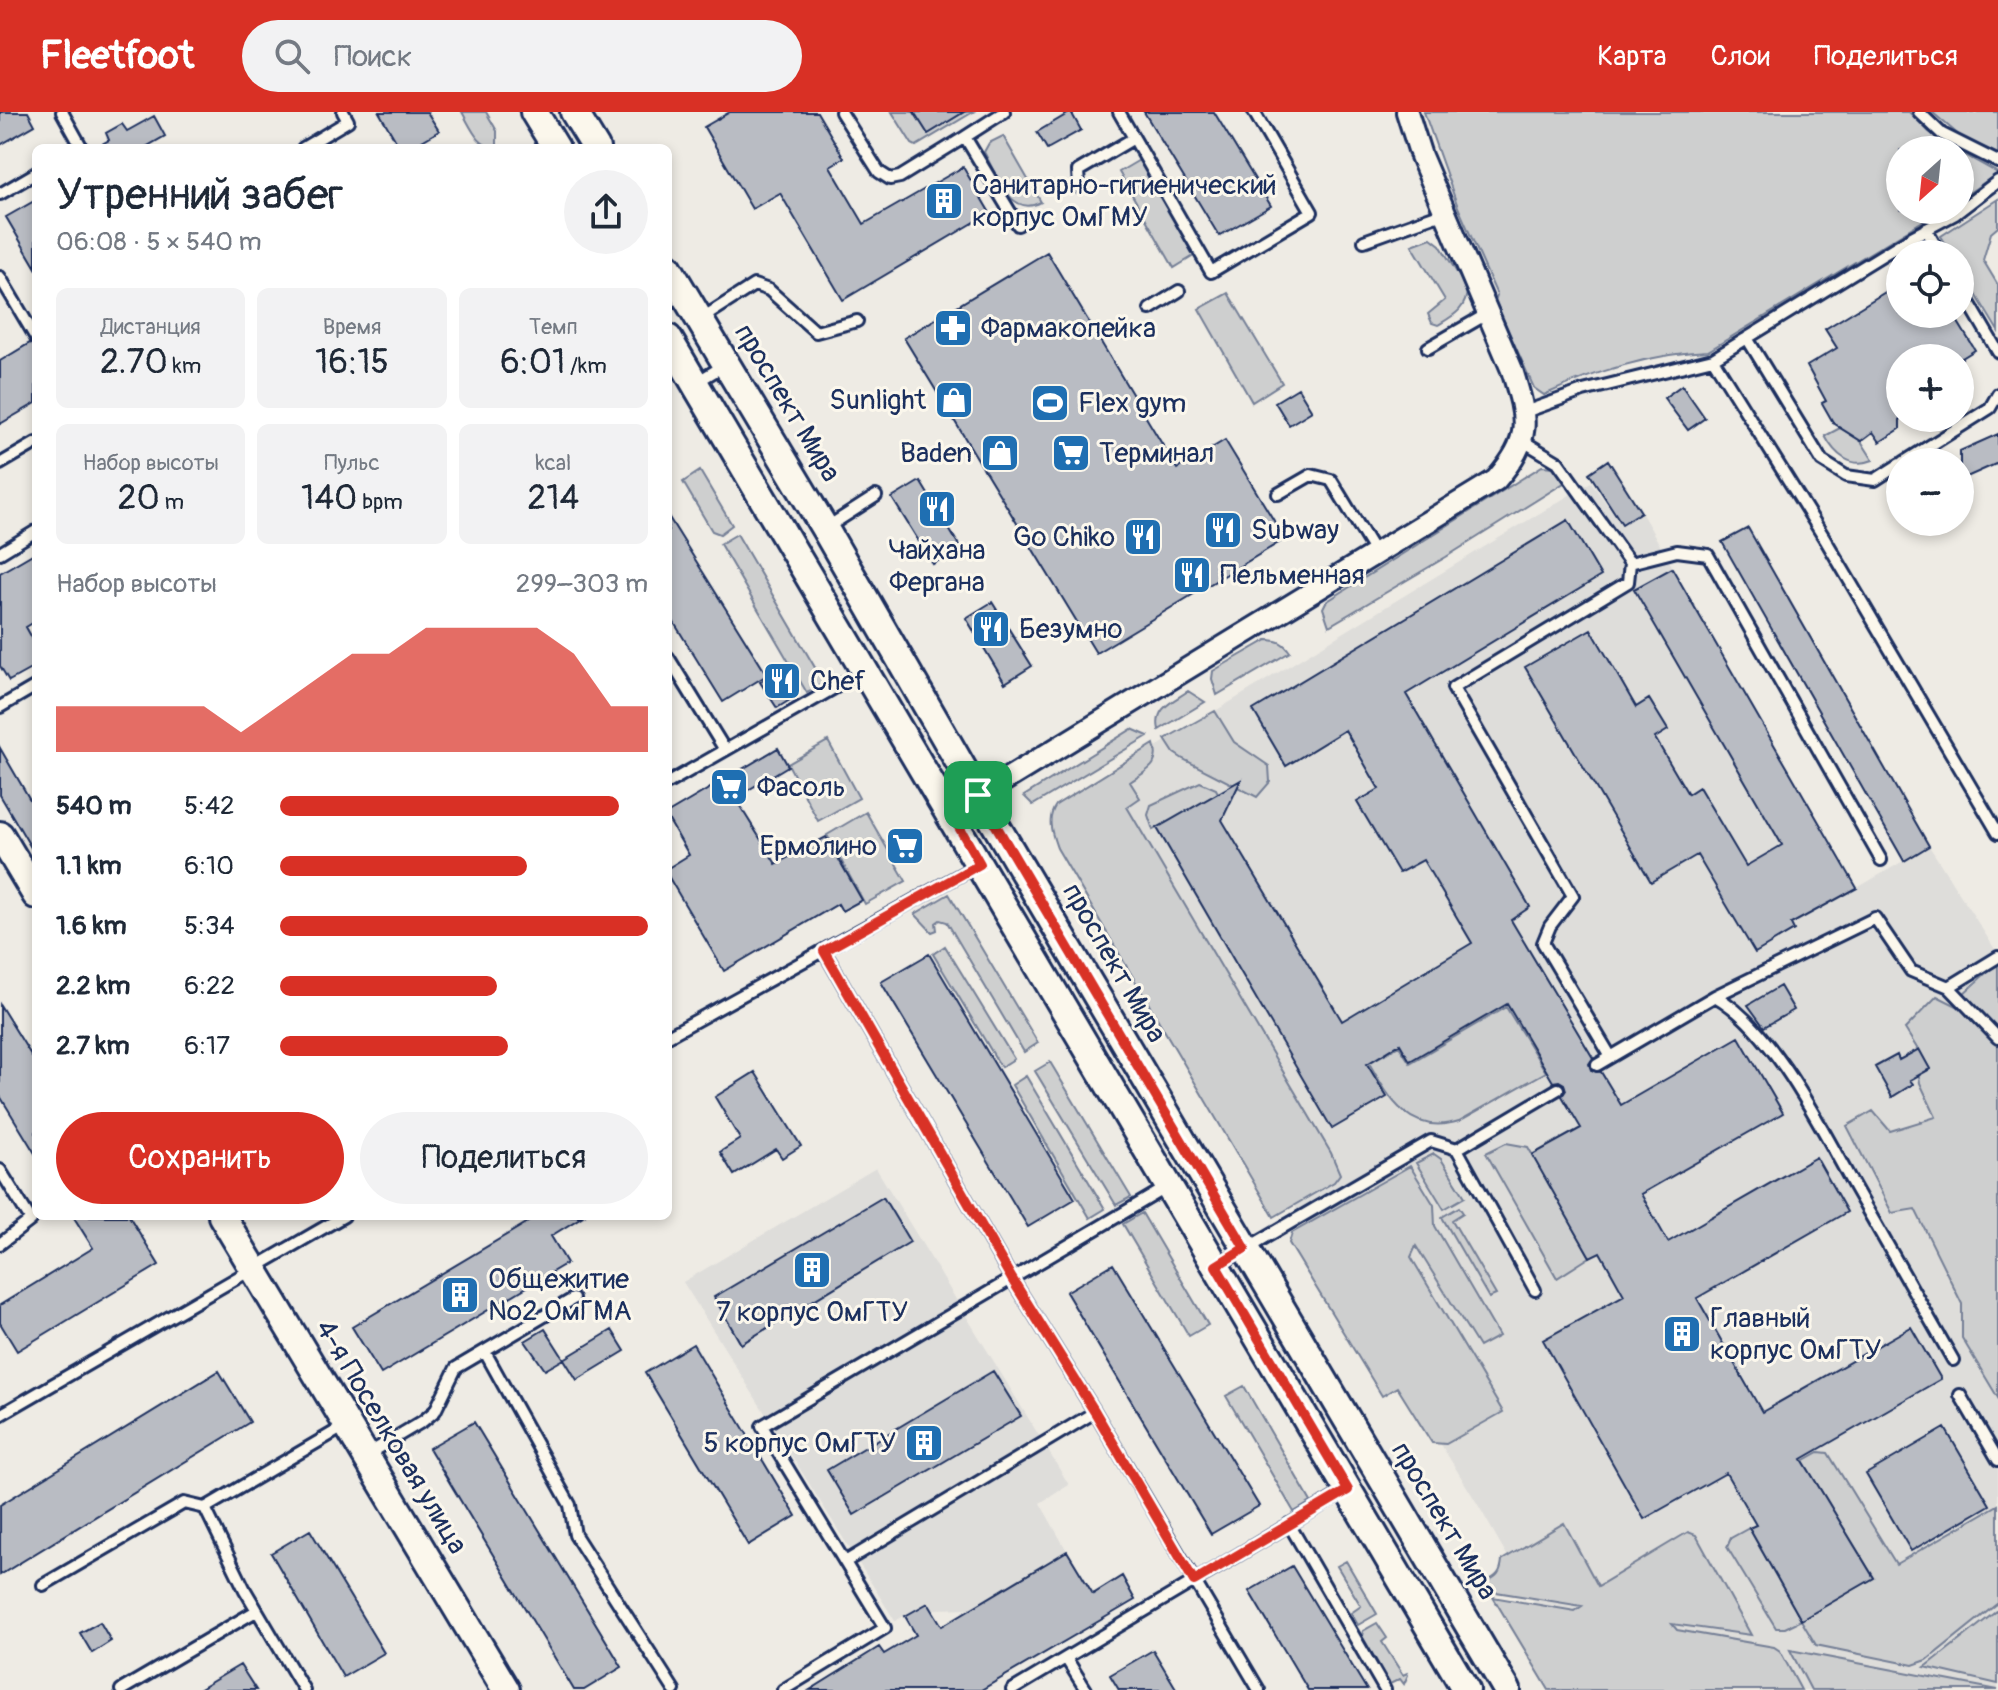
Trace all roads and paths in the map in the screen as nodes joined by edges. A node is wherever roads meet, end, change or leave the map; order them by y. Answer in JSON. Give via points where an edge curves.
{"nodes":[{"id":1,"x":62,"y":112,"type":"edge"},
{"id":2,"x":343,"y":112,"type":"edge"},
{"id":3,"x":534,"y":112,"type":"edge"},
{"id":4,"x":574,"y":112,"type":"edge"},
{"id":5,"x":841,"y":112,"type":"edge"},
{"id":6,"x":1004,"y":112,"type":"edge"},
{"id":7,"x":1119,"y":112,"type":"edge"},
{"id":8,"x":1254,"y":112,"type":"edge"},
{"id":9,"x":1407,"y":112,"type":"edge"},
{"id":10,"x":1919,"y":112,"type":"edge"},
{"id":11,"x":965,"y":137,"type":"junction"},
{"id":12,"x":1134,"y":138,"type":"junction"},
{"id":13,"x":79,"y":144,"type":"edge"},
{"id":14,"x":310,"y":144,"type":"edge"},
{"id":15,"x":554,"y":144,"type":"edge"},
{"id":16,"x":594,"y":144,"type":"edge"},
{"id":17,"x":1998,"y":162,"type":"edge"},
{"id":18,"x":32,"y":175,"type":"edge"},
{"id":19,"x":1998,"y":181,"type":"edge"},
{"id":20,"x":1079,"y":187,"type":"dead end"},
{"id":21,"x":0,"y":194,"type":"edge"},
{"id":22,"x":1445,"y":212,"type":"junction"},
{"id":23,"x":1018,"y":225,"type":"dead end"},
{"id":24,"x":1926,"y":229,"type":"junction"},
{"id":25,"x":1932,"y":240,"type":"edge"},
{"id":26,"x":1364,"y":241,"type":"dead end"},
{"id":27,"x":672,"y":274,"type":"edge"},
{"id":28,"x":0,"y":277,"type":"edge"},
{"id":29,"x":1179,"y":291,"type":"dead end"},
{"id":30,"x":1150,"y":309,"type":"dead end"},
{"id":31,"x":1974,"y":311,"type":"edge"},
{"id":32,"x":1487,"y":314,"type":"junction"},
{"id":33,"x":700,"y":320,"type":"junction"},
{"id":34,"x":857,"y":321,"type":"dead end"},
{"id":35,"x":32,"y":331,"type":"edge"},
{"id":36,"x":1747,"y":338,"type":"junction"},
{"id":37,"x":672,"y":345,"type":"edge"},
{"id":38,"x":1428,"y":348,"type":"dead end"},
{"id":39,"x":1998,"y":352,"type":"edge"},
{"id":40,"x":1713,"y":359,"type":"junction"},
{"id":41,"x":727,"y":364,"type":"junction"},
{"id":42,"x":695,"y":383,"type":"junction"},
{"id":43,"x":1998,"y":394,"type":"edge"},
{"id":44,"x":1522,"y":413,"type":"junction"},
{"id":45,"x":1523,"y":441,"type":"junction"},
{"id":46,"x":32,"y":445,"type":"edge"},
{"id":47,"x":1926,"y":448,"type":"edge"},
{"id":48,"x":0,"y":464,"type":"edge"},
{"id":49,"x":1886,"y":473,"type":"edge"},
{"id":50,"x":1278,"y":494,"type":"dead end"},
{"id":51,"x":876,"y":496,"type":"dead end"},
{"id":52,"x":825,"y":529,"type":"junction"},
{"id":53,"x":32,"y":533,"type":"edge"},
{"id":54,"x":0,"y":553,"type":"edge"},
{"id":55,"x":1376,"y":554,"type":"junction"},
{"id":56,"x":1630,"y":563,"type":"junction"},
{"id":57,"x":672,"y":664,"type":"edge"},
{"id":58,"x":866,"y":670,"type":"junction"},
{"id":59,"x":32,"y":688,"type":"edge"},
{"id":60,"x":0,"y":707,"type":"edge"},
{"id":61,"x":725,"y":750,"type":"junction"},
{"id":62,"x":672,"y":781,"type":"edge"},
{"id":63,"x":978,"y":795,"type":"junction"},
{"id":64,"x":951,"y":813,"type":"junction"},
{"id":65,"x":1998,"y":833,"type":"edge"},
{"id":66,"x":0,"y":835,"type":"edge"},
{"id":67,"x":1881,"y":860,"type":"dead end"},
{"id":68,"x":980,"y":864,"type":"junction"},
{"id":69,"x":32,"y":888,"type":"edge"},
{"id":70,"x":824,"y":951,"type":"junction"},
{"id":71,"x":1998,"y":957,"type":"edge"},
{"id":72,"x":1949,"y":987,"type":"junction"},
{"id":73,"x":1715,"y":996,"type":"junction"},
{"id":74,"x":672,"y":1034,"type":"edge"},
{"id":75,"x":1998,"y":1038,"type":"edge"},
{"id":76,"x":1611,"y":1057,"type":"junction"},
{"id":77,"x":1597,"y":1065,"type":"dead end"},
{"id":78,"x":1558,"y":1089,"type":"dead end"},
{"id":79,"x":1457,"y":1149,"type":"junction"},
{"id":80,"x":0,"y":1170,"type":"edge"},
{"id":81,"x":1169,"y":1186,"type":"junction"},
{"id":82,"x":224,"y":1220,"type":"edge"},
{"id":83,"x":337,"y":1220,"type":"edge"},
{"id":84,"x":0,"y":1244,"type":"edge"},
{"id":85,"x":1245,"y":1248,"type":"junction"},
{"id":86,"x":1216,"y":1266,"type":"junction"},
{"id":87,"x":251,"y":1269,"type":"junction"},
{"id":88,"x":1012,"y":1279,"type":"junction"},
{"id":89,"x":1535,"y":1290,"type":"dead end"},
{"id":90,"x":573,"y":1299,"type":"dead end"},
{"id":91,"x":485,"y":1352,"type":"junction"},
{"id":92,"x":1953,"y":1360,"type":"dead end"},
{"id":93,"x":1960,"y":1395,"type":"dead end"},
{"id":94,"x":1095,"y":1412,"type":"junction"},
{"id":95,"x":0,"y":1415,"type":"edge"},
{"id":96,"x":347,"y":1425,"type":"junction"},
{"id":97,"x":366,"y":1455,"type":"junction"},
{"id":98,"x":1998,"y":1460,"type":"edge"},
{"id":99,"x":1348,"y":1490,"type":"junction"},
{"id":100,"x":205,"y":1508,"type":"junction"},
{"id":101,"x":1289,"y":1524,"type":"junction"},
{"id":102,"x":845,"y":1562,"type":"junction"},
{"id":103,"x":1194,"y":1581,"type":"junction"},
{"id":104,"x":43,"y":1585,"type":"dead end"},
{"id":105,"x":256,"y":1611,"type":"junction"},
{"id":106,"x":1066,"y":1658,"type":"junction"},
{"id":107,"x":121,"y":1690,"type":"edge"},
{"id":108,"x":304,"y":1690,"type":"edge"},
{"id":109,"x":506,"y":1690,"type":"edge"},
{"id":110,"x":674,"y":1690,"type":"edge"},
{"id":111,"x":783,"y":1690,"type":"edge"},
{"id":112,"x":1012,"y":1690,"type":"edge"},
{"id":113,"x":1086,"y":1690,"type":"edge"},
{"id":114,"x":1259,"y":1690,"type":"edge"},
{"id":115,"x":1385,"y":1690,"type":"edge"},
{"id":116,"x":1466,"y":1690,"type":"edge"},
{"id":117,"x":1507,"y":1690,"type":"edge"}],
"edges":[{"from":1,"to":13,"type":"lane"},
{"from":2,"to":14,"type":"lane","via":[[348,121]]},
{"from":3,"to":15,"type":"main road"},
{"from":4,"to":16,"type":"main road"},
{"from":5,"to":11,"type":"lane","via":[[879,172],[890,179]]},
{"from":6,"to":11,"type":"lane"},
{"from":7,"to":12,"type":"lane"},
{"from":8,"to":12,"type":"lane","via":[[1312,212],[1211,272]]},
{"from":9,"to":22,"type":"street"},
{"from":10,"to":17,"type":"lane","via":[[1942,134]]},
{"from":11,"to":23,"type":"lane"},
{"from":12,"to":20,"type":"lane","via":[[1078,171]]},
{"from":18,"to":21,"type":"lane"},
{"from":19,"to":24,"type":"lane"},
{"from":22,"to":26,"type":"lane"},
{"from":22,"to":32,"type":"street"},
{"from":24,"to":25,"type":"lane"},
{"from":24,"to":36,"type":"lane"},
{"from":27,"to":33,"type":"main road","name":"проспект Мира"},
{"from":28,"to":35,"type":"lane"},
{"from":29,"to":30,"type":"lane"},
{"from":31,"to":39,"type":"lane"},
{"from":32,"to":38,"type":"lane"},
{"from":32,"to":44,"type":"street","via":[[1512,370]]},
{"from":33,"to":34,"type":"lane","via":[[754,285],[769,290],[816,332]]},
{"from":33,"to":41,"type":"main road","name":"проспект Мира"},
{"from":36,"to":40,"type":"lane"},
{"from":36,"to":49,"type":"lane","via":[[1822,461],[1846,476],[1875,480]]},
{"from":37,"to":42,"type":"main road"},
{"from":40,"to":44,"type":"lane","via":[[1583,391]]},
{"from":40,"to":65,"type":"lane"},
{"from":41,"to":42,"type":"lane"},
{"from":41,"to":52,"type":"main road","name":"проспект Мира"},
{"from":42,"to":58,"type":"main road"},
{"from":43,"to":47,"type":"lane","via":[[1990,408]]},
{"from":44,"to":45,"type":"street"},
{"from":45,"to":55,"type":"street","via":[[1496,480]]},
{"from":45,"to":56,"type":"lane","via":[[1558,462]]},
{"from":46,"to":48,"type":"lane"},
{"from":50,"to":55,"type":"lane","via":[[1311,475],[1331,480]]},
{"from":51,"to":52,"type":"lane"},
{"from":52,"to":63,"type":"main road","name":"проспект Мира"},
{"from":53,"to":54,"type":"lane"},
{"from":55,"to":63,"type":"street"},
{"from":56,"to":67,"type":"lane","via":[[1677,551],[1708,555]]},
{"from":56,"to":76,"type":"lane","via":[[1628,582],[1453,688],[1573,896],[1543,943]]},
{"from":57,"to":61,"type":"lane"},
{"from":58,"to":61,"type":"lane"},
{"from":58,"to":64,"type":"main road"},
{"from":59,"to":60,"type":"lane"},
{"from":61,"to":62,"type":"lane"},
{"from":63,"to":64,"type":"street"},
{"from":63,"to":85,"type":"main road","name":"проспект Мира"},
{"from":64,"to":68,"type":"main road"},
{"from":66,"to":69,"type":"main road"},
{"from":68,"to":70,"type":"lane"},
{"from":68,"to":81,"type":"main road"},
{"from":70,"to":74,"type":"lane"},
{"from":70,"to":88,"type":"lane"},
{"from":71,"to":72,"type":"lane"},
{"from":72,"to":73,"type":"lane","via":[[1911,971],[1875,918]]},
{"from":72,"to":75,"type":"lane"},
{"from":73,"to":76,"type":"lane"},
{"from":73,"to":92,"type":"lane","via":[[1748,1024],[1792,1078]]},
{"from":76,"to":77,"type":"lane"},
{"from":78,"to":79,"type":"lane"},
{"from":79,"to":85,"type":"lane","via":[[1431,1141]]},
{"from":79,"to":89,"type":"lane"},
{"from":80,"to":84,"type":"lane","via":[[31,1220]]},
{"from":81,"to":86,"type":"main road"},
{"from":81,"to":88,"type":"lane"},
{"from":82,"to":87,"type":"main road","name":"4-я Поселковая улица"},
{"from":83,"to":87,"type":"lane"},
{"from":85,"to":86,"type":"lane"},
{"from":85,"to":117,"type":"main road","name":"проспект Мира"},
{"from":86,"to":99,"type":"main road"},
{"from":87,"to":95,"type":"lane"},
{"from":87,"to":96,"type":"main road","name":"4-я Поселковая улица"},
{"from":88,"to":94,"type":"lane"},
{"from":88,"to":102,"type":"lane","via":[[762,1426]]},
{"from":90,"to":91,"type":"lane"},
{"from":91,"to":97,"type":"lane","via":[[456,1368],[435,1411]]},
{"from":91,"to":110,"type":"lane","via":[[570,1505],[575,1535]]},
{"from":93,"to":98,"type":"lane"},
{"from":94,"to":102,"type":"lane"},
{"from":94,"to":103,"type":"lane"},
{"from":96,"to":97,"type":"main road","name":"4-я Поселковая улица"},
{"from":96,"to":100,"type":"lane"},
{"from":97,"to":109,"type":"main road","name":"4-я Поселковая улица"},
{"from":99,"to":101,"type":"lane"},
{"from":99,"to":116,"type":"main road"},
{"from":100,"to":104,"type":"lane","via":[[184,1503]]},
{"from":100,"to":105,"type":"lane"},
{"from":101,"to":103,"type":"lane"},
{"from":101,"to":115,"type":"lane"},
{"from":102,"to":111,"type":"lane","via":[[885,1628]]},
{"from":103,"to":106,"type":"lane"},
{"from":103,"to":114,"type":"lane"},
{"from":105,"to":107,"type":"lane"},
{"from":105,"to":108,"type":"lane"},
{"from":106,"to":112,"type":"lane"},
{"from":106,"to":113,"type":"lane"}]}
